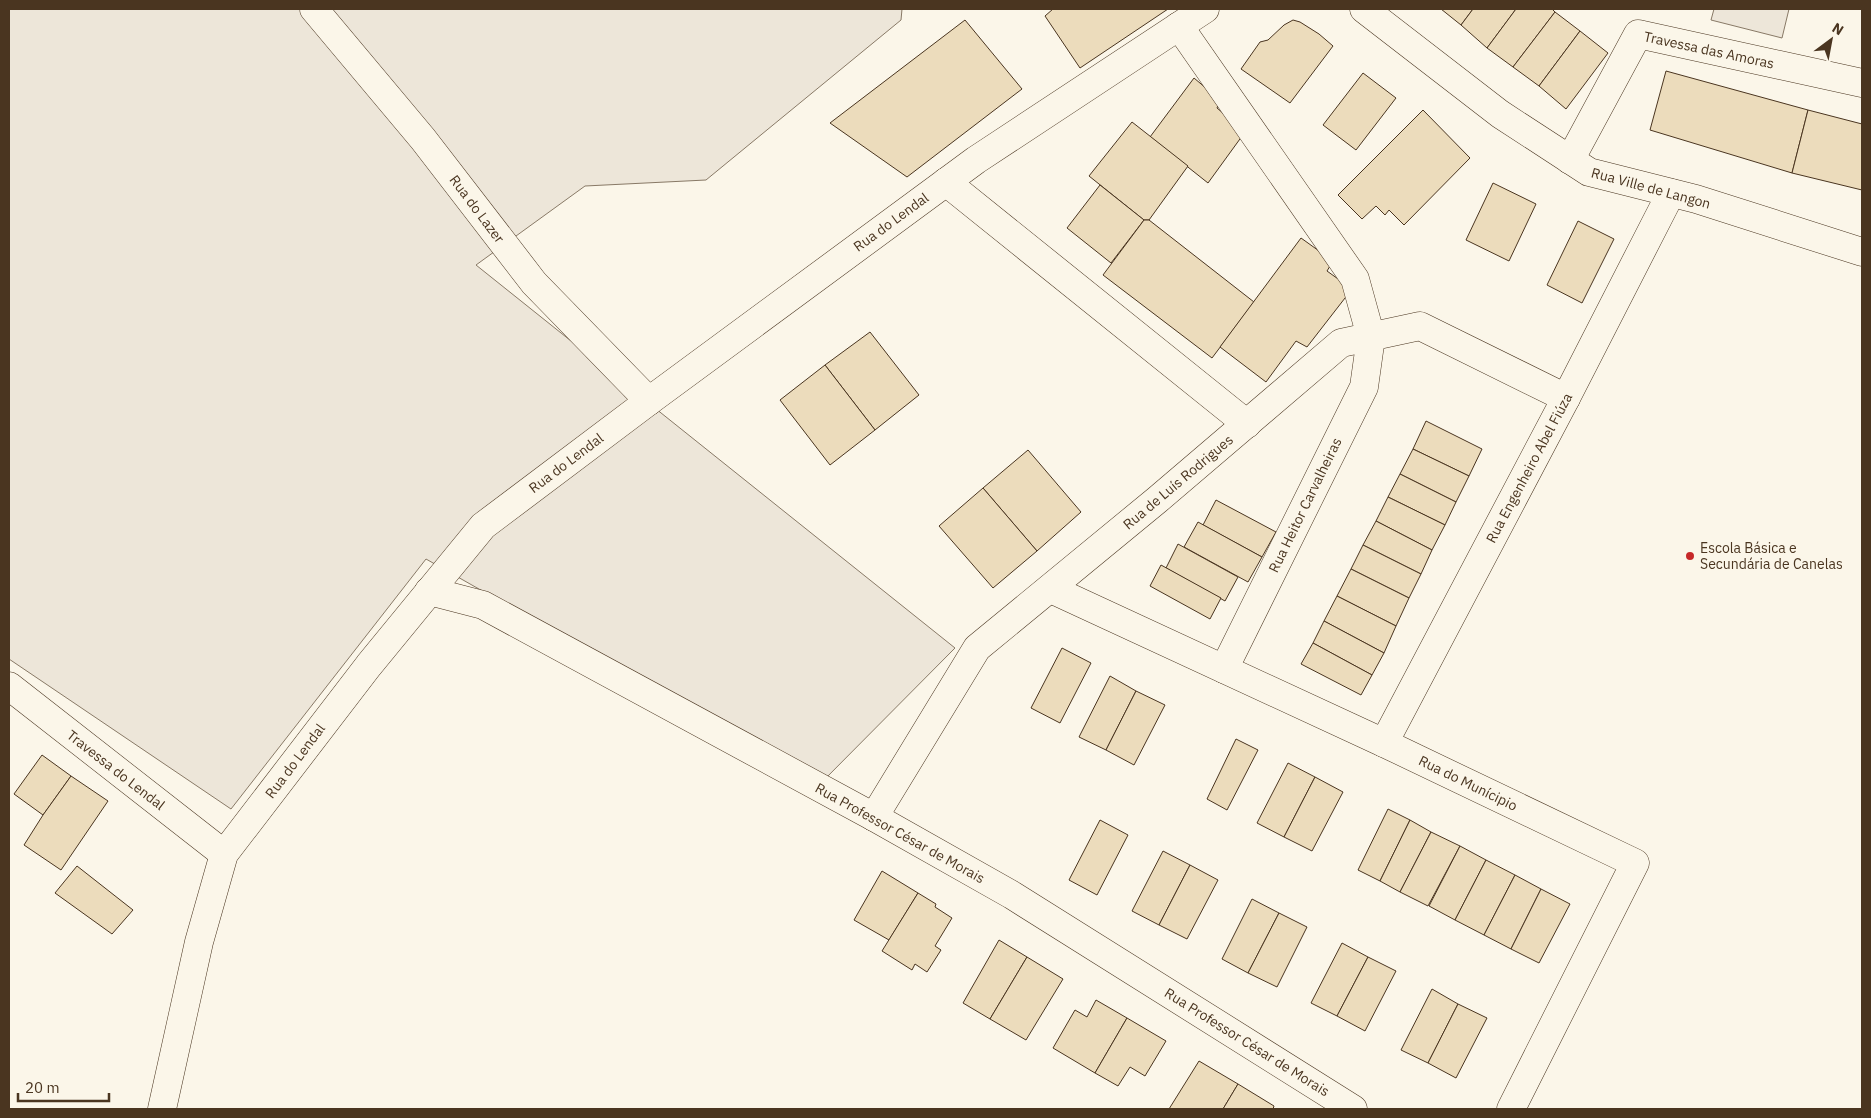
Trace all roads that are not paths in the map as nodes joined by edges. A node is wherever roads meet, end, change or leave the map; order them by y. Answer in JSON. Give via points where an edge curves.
{"nodes":[{"id":1,"x":314,"y":9,"type":"edge"},
{"id":2,"x":1205,"y":9,"type":"edge"},
{"id":3,"x":1364,"y":9,"type":"edge"},
{"id":4,"x":1179,"y":26,"type":"junction"},
{"id":5,"x":1862,"y":83,"type":"edge"},
{"id":6,"x":1570,"y":160,"type":"junction"},
{"id":7,"x":946,"y":182,"type":"junction"},
{"id":8,"x":1671,"y":193,"type":"junction"},
{"id":9,"x":1862,"y":252,"type":"edge"},
{"id":10,"x":1371,"y":337,"type":"junction"},
{"id":11,"x":1566,"y":398,"type":"junction"},
{"id":12,"x":649,"y":401,"type":"junction"},
{"id":13,"x":1247,"y":424,"type":"junction"},
{"id":14,"x":1051,"y":588,"type":"junction"},
{"id":15,"x":429,"y":591,"type":"junction"},
{"id":16,"x":1224,"y":669,"type":"junction"},
{"id":17,"x":9,"y":686,"type":"edge"},
{"id":18,"x":1384,"y":743,"type":"junction"},
{"id":19,"x":874,"y":817,"type":"junction"},
{"id":20,"x":224,"y":854,"type":"junction"},
{"id":21,"x":162,"y":1109,"type":"edge"},
{"id":22,"x":1353,"y":1109,"type":"edge"},
{"id":23,"x":1511,"y":1109,"type":"edge"}],
"edges":[{"from":1,"to":12,"type":"street","name":"Rua do Lazer","via":[[423,139],[534,284]]},
{"from":2,"to":4,"type":"street","name":"Rua do Lendal"},
{"from":3,"to":6,"type":"street","name":"Rua Ville de Langon","via":[[1500,114]]},
{"from":4,"to":7,"type":"street","name":"Rua do Lendal"},
{"from":4,"to":10,"type":"street","via":[[1355,279]]},
{"from":5,"to":6,"type":"street","name":"Travessa das Amoras","via":[[1638,34]]},
{"from":6,"to":8,"type":"street","name":"Rua Ville de Langon","via":[[1589,172]]},
{"from":7,"to":12,"type":"street","name":"Rua do Lendal"},
{"from":7,"to":13,"type":"street"},
{"from":8,"to":9,"type":"street","name":"Rua Ville de Langon"},
{"from":8,"to":11,"type":"street","name":"Rua Engenheiro Abel Fiúza"},
{"from":10,"to":11,"type":"street","name":"Rua de Luís Rodrigues","via":[[1420,326]]},
{"from":10,"to":13,"type":"street","name":"Rua de Luís Rodrigues","via":[[1341,342]]},
{"from":10,"to":16,"type":"street","name":"Rua Heitor Carvalheiras","via":[[1364,387]]},
{"from":11,"to":18,"type":"street","name":"Rua Engenheiro Abel Fiúza"},
{"from":12,"to":15,"type":"street","name":"Rua do Lendal","via":[[483,526]]},
{"from":13,"to":14,"type":"street","name":"Rua de Luís Rodrigues"},
{"from":14,"to":16,"type":"street","name":"Rua do Munícipio"},
{"from":14,"to":19,"type":"street","name":"Rua de Luís Rodrigues","via":[[977,648]]},
{"from":15,"to":19,"type":"street","name":"Rua Professor César de Morais","via":[[483,605]]},
{"from":15,"to":20,"type":"street","name":"Rua do Lendal"},
{"from":16,"to":18,"type":"street","name":"Rua do Munícipio"},
{"from":17,"to":20,"type":"street","name":"Travessa do Lendal"},
{"from":18,"to":23,"type":"street","name":"Rua do Munícipio","via":[[1635,863]]},
{"from":19,"to":22,"type":"street","name":"Rua Professor César de Morais","via":[[1012,895]]},
{"from":20,"to":21,"type":"street","name":"Rua do Lendal","via":[[198,942]]}]}
